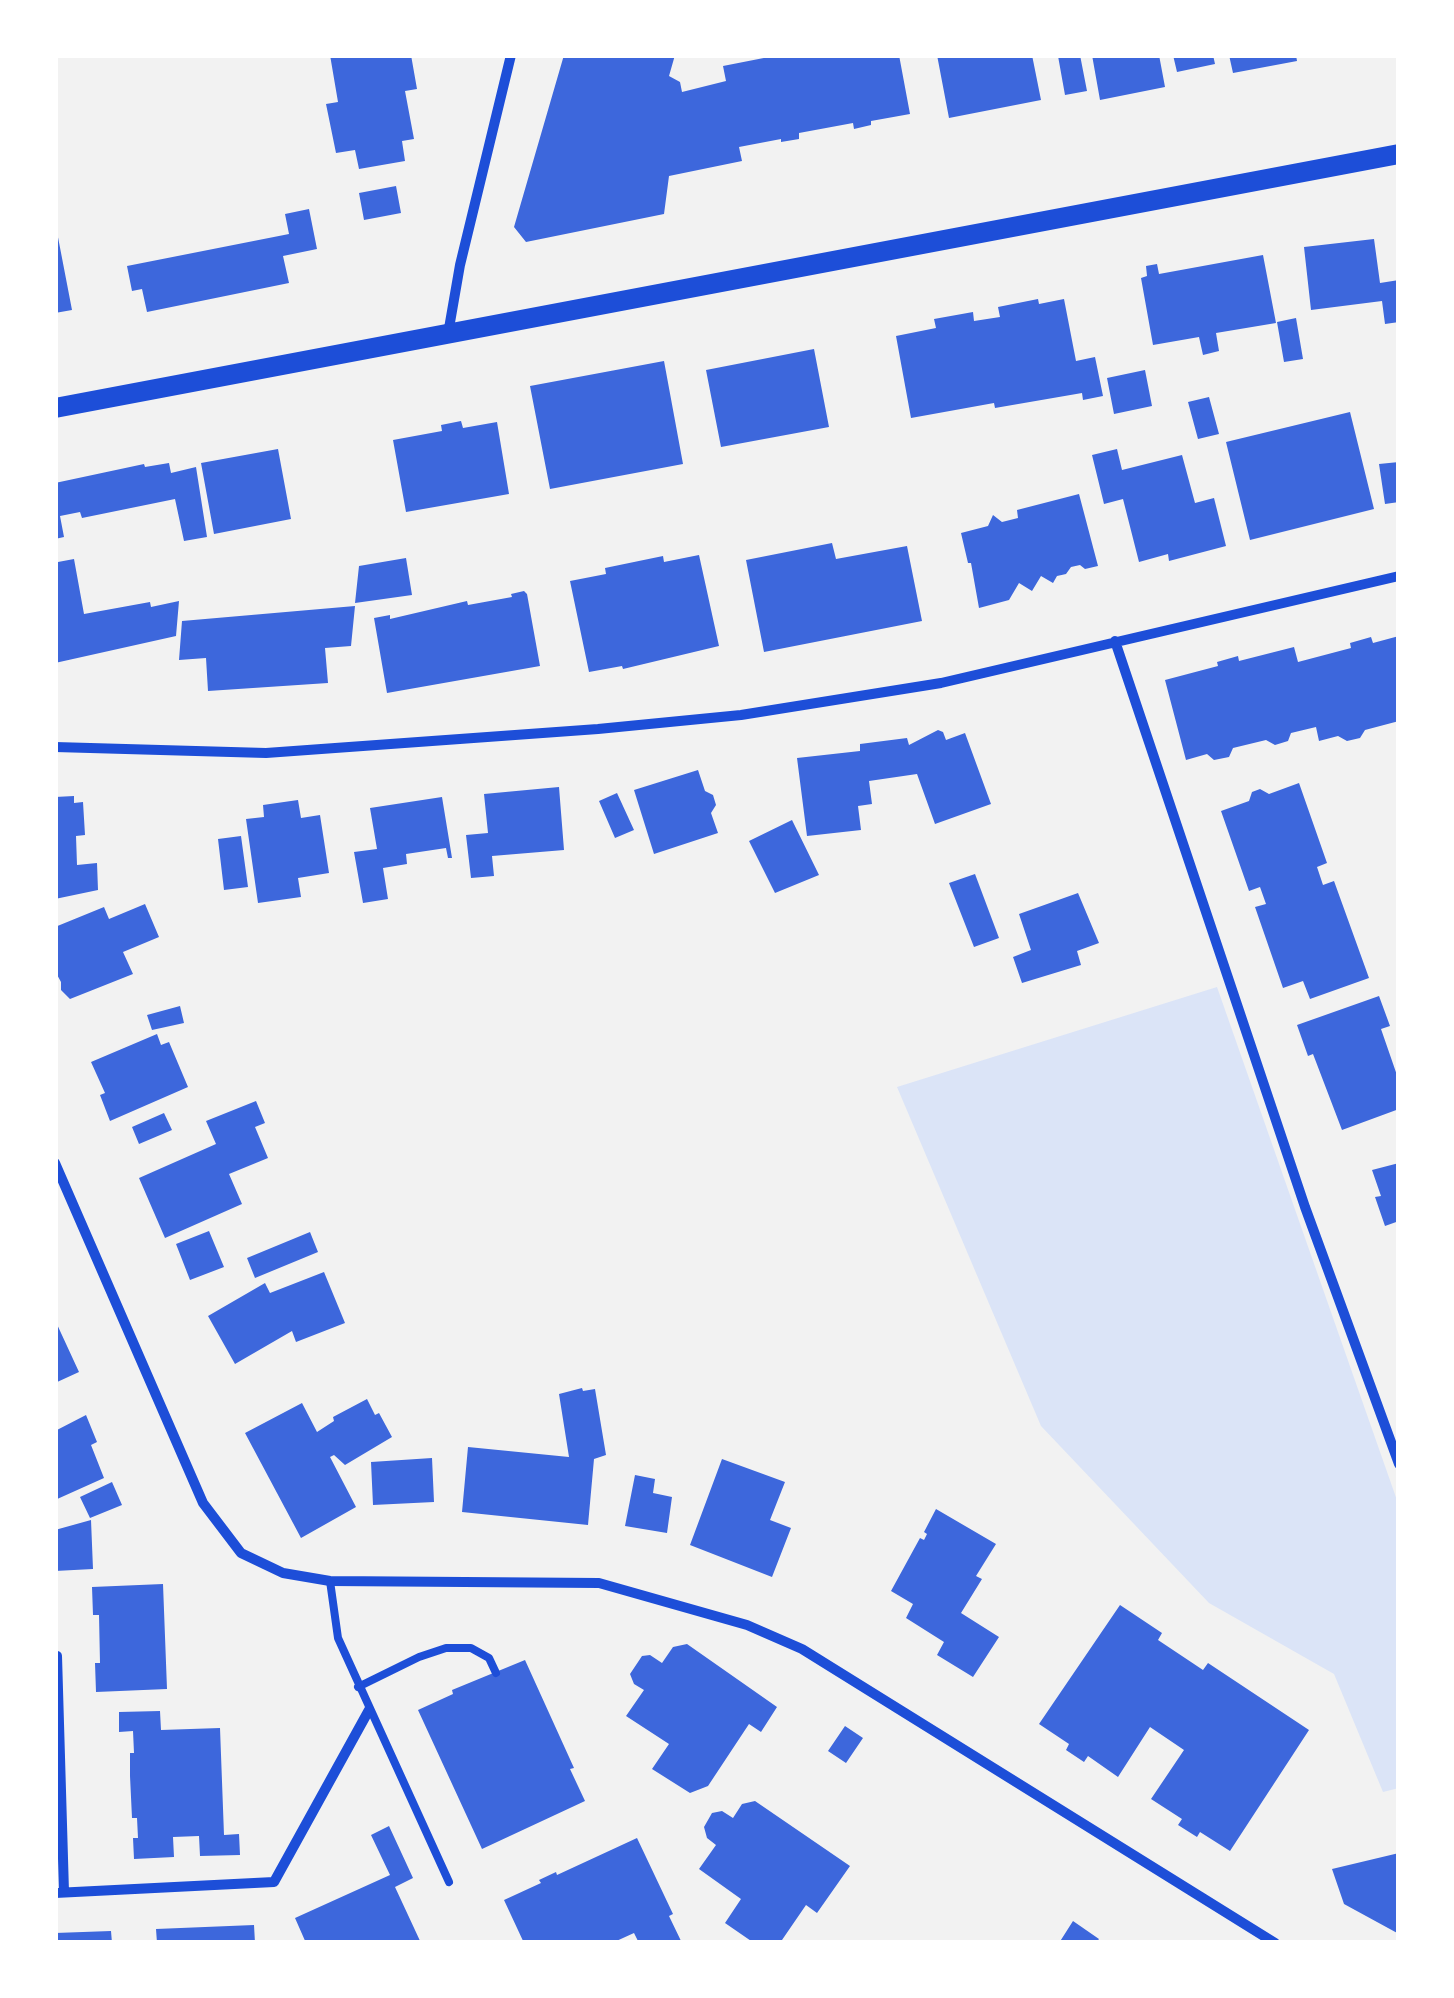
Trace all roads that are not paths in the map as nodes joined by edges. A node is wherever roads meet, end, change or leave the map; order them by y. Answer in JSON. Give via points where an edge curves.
{"nodes":[{"id":1,"x":512,"y":55,"type":"edge"},
{"id":2,"x":1399,"y":154,"type":"edge"},
{"id":3,"x":448,"y":334,"type":"junction"},
{"id":4,"x":55,"y":408,"type":"edge"},
{"id":5,"x":1399,"y":576,"type":"edge"},
{"id":6,"x":1115,"y":642,"type":"junction"},
{"id":7,"x":55,"y":748,"type":"edge"},
{"id":8,"x":55,"y":1162,"type":"edge"},
{"id":9,"x":1399,"y":1464,"type":"edge"},
{"id":10,"x":330,"y":1581,"type":"junction"},
{"id":11,"x":57,"y":1656,"type":"edge"},
{"id":12,"x":496,"y":1673,"type":"dead end"},
{"id":13,"x":358,"y":1687,"type":"junction"},
{"id":14,"x":369,"y":1710,"type":"junction"},
{"id":15,"x":449,"y":1882,"type":"dead end"},
{"id":16,"x":59,"y":1892,"type":"edge"},
{"id":17,"x":1274,"y":1943,"type":"edge"}],
"edges":[{"from":1,"to":3,"type":"street"},
{"from":2,"to":3,"type":"main road"},
{"from":3,"to":4,"type":"main road"},
{"from":5,"to":6,"type":"street"},
{"from":6,"to":7,"type":"street","via":[[941,683],[616,728],[266,753]]},
{"from":6,"to":9,"type":"street"},
{"from":8,"to":10,"type":"street","via":[[203,1503],[241,1553],[282,1573]]},
{"from":10,"to":13,"type":"lane","via":[[338,1638]]},
{"from":10,"to":17,"type":"street","via":[[599,1583],[747,1624],[802,1649]]},
{"from":11,"to":16,"type":"street"},
{"from":12,"to":13,"type":"lane","via":[[471,1648],[446,1648]]},
{"from":13,"to":14,"type":"lane"},
{"from":14,"to":15,"type":"lane"},
{"from":14,"to":16,"type":"street","via":[[274,1882]]}]}
